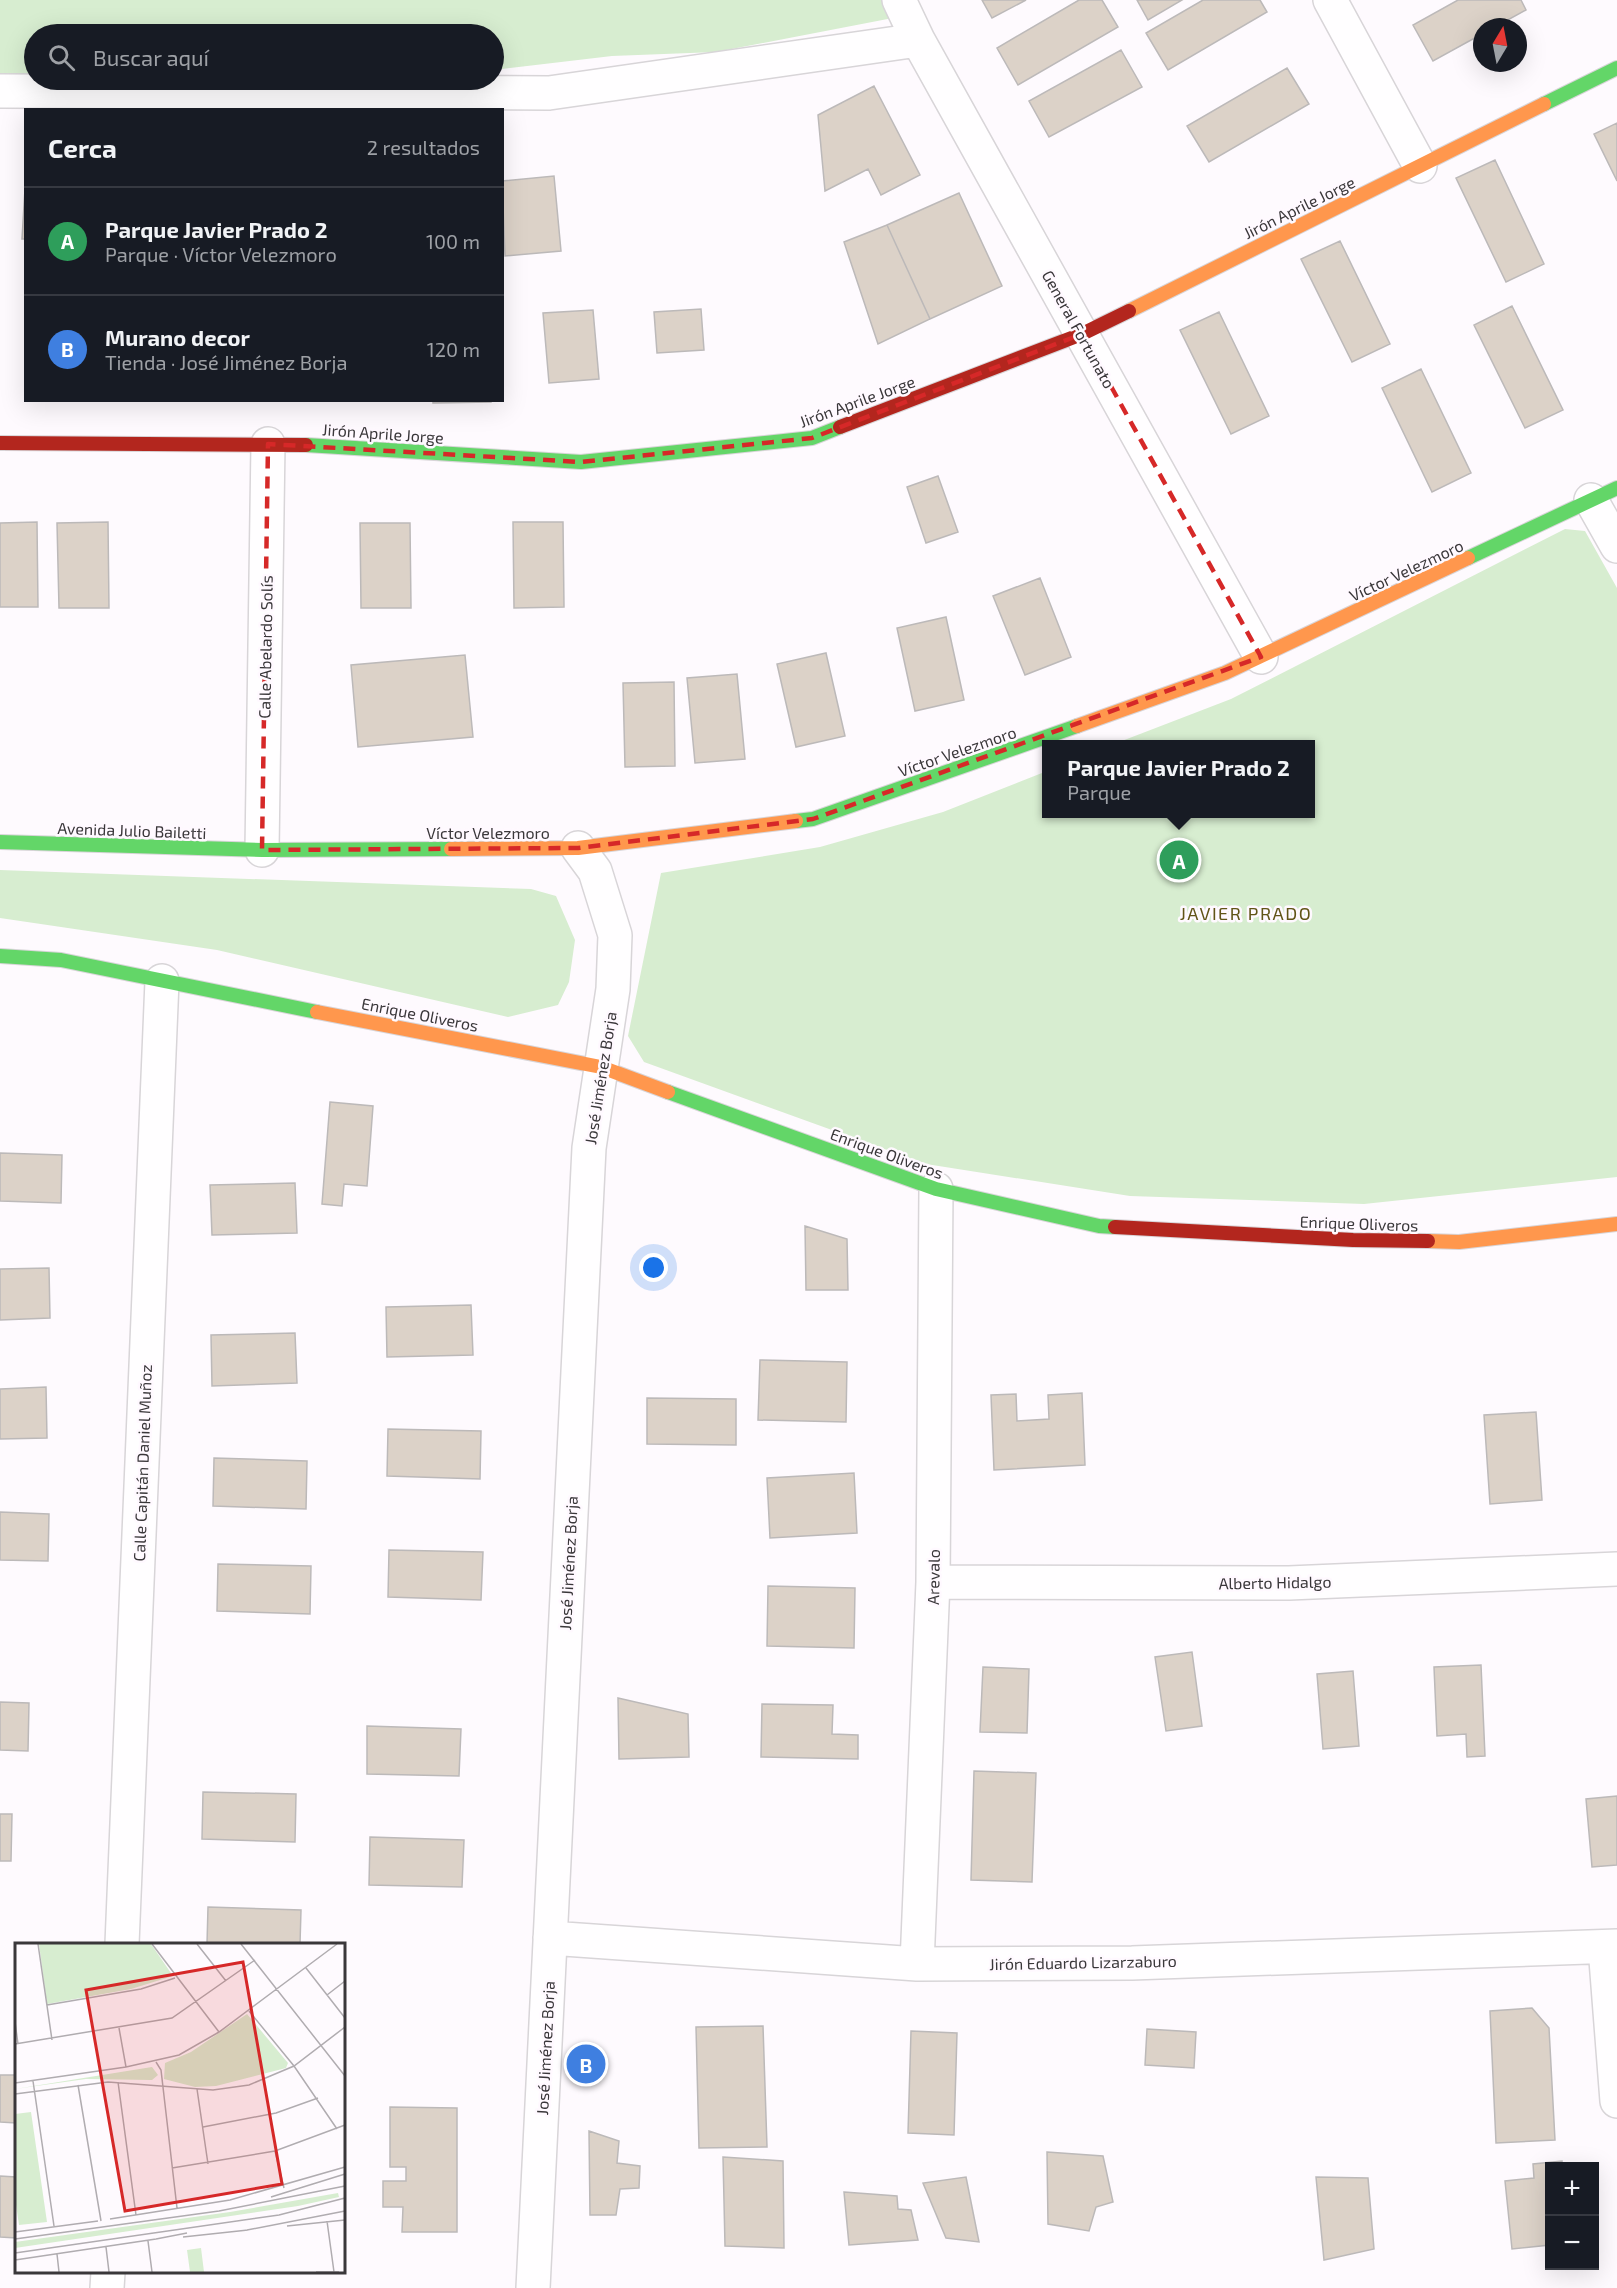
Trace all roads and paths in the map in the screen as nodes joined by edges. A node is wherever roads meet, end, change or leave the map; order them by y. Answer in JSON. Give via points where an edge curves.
{"nodes":[{"id":1,"x":899,"y":0,"type":"edge"},
{"id":2,"x":1330,"y":0,"type":"edge"},
{"id":3,"x":918,"y":40,"type":"junction"},
{"id":4,"x":1617,"y":68,"type":"edge"},
{"id":5,"x":0,"y":92,"type":"edge"},
{"id":6,"x":1419,"y":166,"type":"junction"},
{"id":7,"x":1082,"y":334,"type":"junction"},
{"id":8,"x":0,"y":443,"type":"edge"},
{"id":9,"x":268,"y":444,"type":"junction"},
{"id":10,"x":1604,"y":494,"type":"edge"},
{"id":11,"x":1617,"y":546,"type":"edge"},
{"id":12,"x":1261,"y":657,"type":"junction"},
{"id":13,"x":0,"y":842,"type":"edge"},
{"id":14,"x":578,"y":848,"type":"junction"},
{"id":15,"x":262,"y":850,"type":"junction"},
{"id":16,"x":0,"y":956,"type":"edge"},
{"id":17,"x":162,"y":981,"type":"junction"},
{"id":18,"x":602,"y":1067,"type":"junction"},
{"id":19,"x":936,"y":1189,"type":"junction"},
{"id":20,"x":1617,"y":1224,"type":"edge"},
{"id":21,"x":1617,"y":1569,"type":"edge"},
{"id":22,"x":933,"y":1582,"type":"junction"},
{"id":23,"x":550,"y":1938,"type":"junction"},
{"id":24,"x":122,"y":1943,"type":"edge"},
{"id":25,"x":1611,"y":1947,"type":"edge"},
{"id":26,"x":917,"y":1964,"type":"junction"},
{"id":27,"x":1617,"y":2101,"type":"edge"},
{"id":28,"x":108,"y":2273,"type":"edge"},
{"id":29,"x":107,"y":2288,"type":"edge"},
{"id":30,"x":533,"y":2288,"type":"edge"}],
"edges":[{"from":1,"to":3,"type":"street","name":"General Fortunato"},
{"from":2,"to":6,"type":"street"},
{"from":3,"to":5,"type":"street","via":[[549,93]]},
{"from":3,"to":7,"type":"street","name":"General Fortunato"},
{"from":4,"to":6,"type":"street","name":"Jirón Aprile Jorge"},
{"from":6,"to":7,"type":"street","name":"Jirón Aprile Jorge"},
{"from":7,"to":9,"type":"street","name":"Jirón Aprile Jorge","via":[[812,438],[581,462]]},
{"from":7,"to":12,"type":"street","name":"General Fortunato"},
{"from":8,"to":9,"type":"street","name":"Jirón Aprile Jorge"},
{"from":9,"to":15,"type":"street","name":"Calle Abelardo Solís"},
{"from":10,"to":11,"type":"street"},
{"from":10,"to":12,"type":"street","name":"Víctor Velezmoro"},
{"from":12,"to":14,"type":"street","name":"Víctor Velezmoro","via":[[1225,674],[813,819]]},
{"from":13,"to":15,"type":"street","name":"Avenida Julio Bailetti"},
{"from":14,"to":15,"type":"street","name":"Víctor Velezmoro"},
{"from":14,"to":18,"type":"street","name":"José Jiménez Borja","via":[[595,871],[615,935],[613,989]]},
{"from":16,"to":17,"type":"street","via":[[61,960]]},
{"from":17,"to":18,"type":"street","name":"Enrique Oliveros"},
{"from":17,"to":24,"type":"street","name":"Calle Capitán Daniel Muñoz"},
{"from":18,"to":19,"type":"street","name":"Enrique Oliveros"},
{"from":18,"to":23,"type":"street","name":"José Jiménez Borja","via":[[589,1148]]},
{"from":19,"to":20,"type":"street","name":"Enrique Oliveros","via":[[1099,1226],[1319,1239],[1459,1242]]},
{"from":19,"to":22,"type":"street","name":"Arevalo"},
{"from":21,"to":22,"type":"street","name":"Alberto Hidalgo","via":[[1289,1583]]},
{"from":22,"to":26,"type":"street","name":"Arevalo"},
{"from":23,"to":26,"type":"street","name":"Jirón Eduardo Lizarzaburo"},
{"from":23,"to":30,"type":"street","name":"José Jiménez Borja"},
{"from":25,"to":26,"type":"street","name":"Jirón Eduardo Lizarzaburo","via":[[1132,1963]]},
{"from":25,"to":27,"type":"street"},
{"from":28,"to":29,"type":"street"}]}
